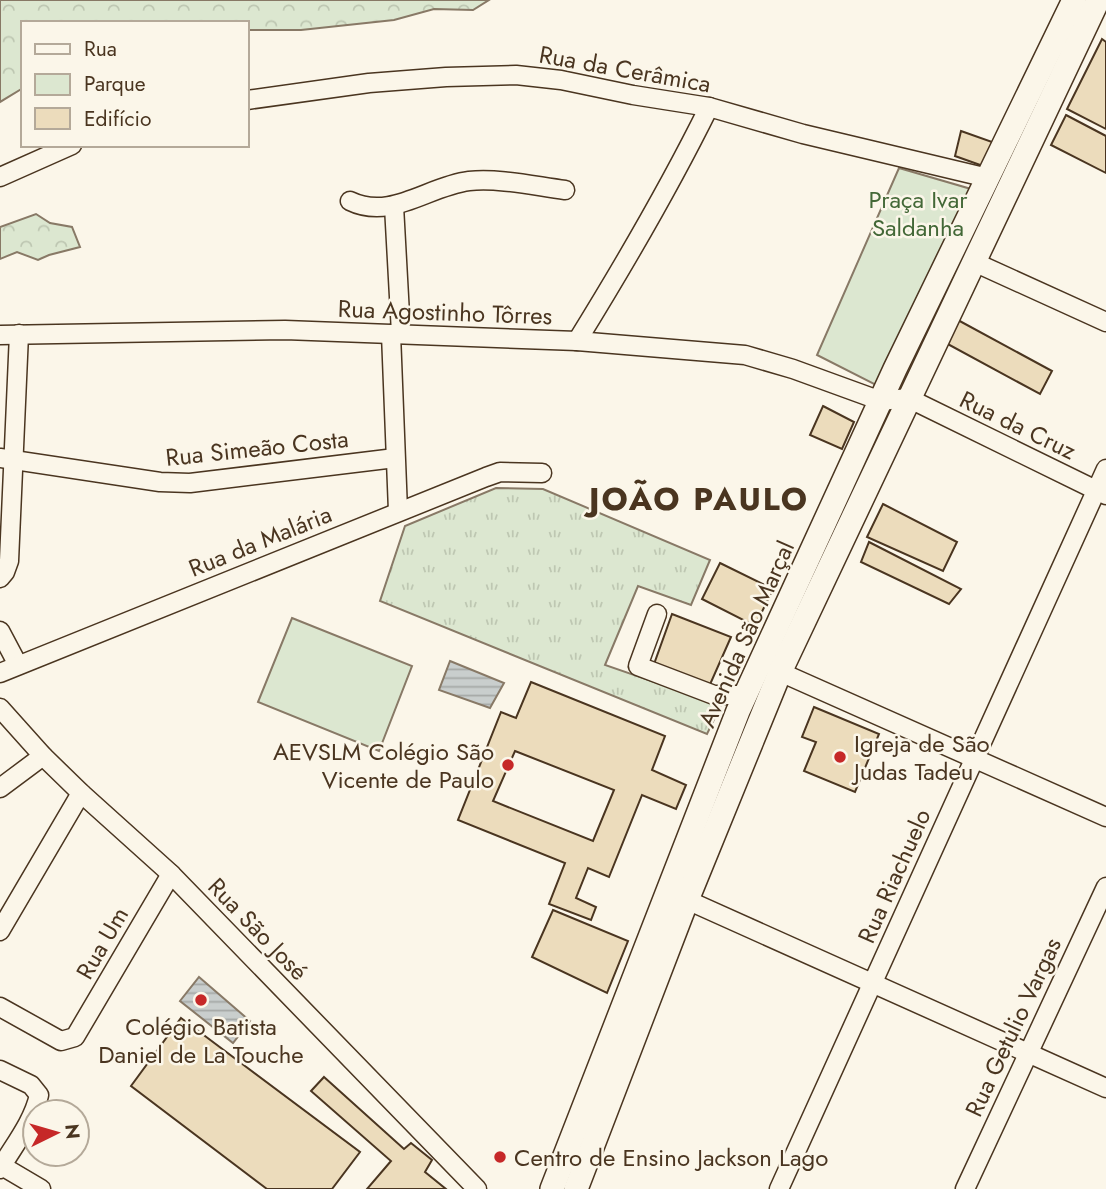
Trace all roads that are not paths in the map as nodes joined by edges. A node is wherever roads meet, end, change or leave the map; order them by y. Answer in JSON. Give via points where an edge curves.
{"nodes":[{"id":1,"x":1094,"y":6,"type":"edge"},
{"id":2,"x":248,"y":100,"type":"edge"},
{"id":3,"x":709,"y":107,"type":"junction"},
{"id":4,"x":68,"y":147,"type":"edge"},
{"id":5,"x":0,"y":177,"type":"edge"},
{"id":6,"x":988,"y":178,"type":"junction"},
{"id":7,"x":565,"y":190,"type":"dead end"},
{"id":8,"x":350,"y":201,"type":"dead end"},
{"id":9,"x":394,"y":206,"type":"junction"},
{"id":10,"x":974,"y":262,"type":"junction"},
{"id":11,"x":1106,"y":323,"type":"edge"},
{"id":12,"x":396,"y":333,"type":"junction"},
{"id":13,"x":19,"y":334,"type":"junction"},
{"id":14,"x":0,"y":335,"type":"edge"},
{"id":15,"x":577,"y":341,"type":"junction"},
{"id":16,"x":908,"y":398,"type":"junction"},
{"id":17,"x":881,"y":401,"type":"junction"},
{"id":18,"x":395,"y":458,"type":"junction"},
{"id":19,"x":7,"y":459,"type":"edge"},
{"id":20,"x":1106,"y":469,"type":"edge"},
{"id":21,"x":542,"y":473,"type":"dead end"},
{"id":22,"x":1101,"y":493,"type":"edge"},
{"id":23,"x":398,"y":511,"type":"junction"},
{"id":24,"x":0,"y":578,"type":"edge"},
{"id":25,"x":657,"y":614,"type":"dead end"},
{"id":26,"x":0,"y":631,"type":"edge"},
{"id":27,"x":18,"y":665,"type":"junction"},
{"id":28,"x":780,"y":672,"type":"junction"},
{"id":29,"x":0,"y":673,"type":"edge"},
{"id":30,"x":745,"y":695,"type":"junction"},
{"id":31,"x":0,"y":708,"type":"edge"},
{"id":32,"x":43,"y":756,"type":"junction"},
{"id":33,"x":974,"y":758,"type":"junction"},
{"id":34,"x":0,"y":788,"type":"edge"},
{"id":35,"x":81,"y":793,"type":"junction"},
{"id":36,"x":1106,"y":817,"type":"edge"},
{"id":37,"x":171,"y":874,"type":"junction"},
{"id":38,"x":1106,"y":887,"type":"edge"},
{"id":39,"x":687,"y":900,"type":"junction"},
{"id":40,"x":0,"y":931,"type":"edge"},
{"id":41,"x":874,"y":983,"type":"junction"},
{"id":42,"x":0,"y":1007,"type":"edge"},
{"id":43,"x":1029,"y":1051,"type":"junction"},
{"id":44,"x":0,"y":1070,"type":"edge"},
{"id":45,"x":1106,"y":1088,"type":"edge"},
{"id":46,"x":1,"y":1167,"type":"edge"},
{"id":47,"x":578,"y":1188,"type":"edge"},
{"id":48,"x":41,"y":1189,"type":"edge"},
{"id":49,"x":477,"y":1189,"type":"edge"},
{"id":50,"x":552,"y":1189,"type":"edge"},
{"id":51,"x":779,"y":1189,"type":"edge"},
{"id":52,"x":965,"y":1189,"type":"edge"}],
"edges":[{"from":1,"to":6,"type":"main road","name":"Avenida São Marçal"},
{"from":1,"to":10,"type":"main road","name":"Avenida São Marçal"},
{"from":2,"to":3,"type":"street","name":"Rua da Cerâmica","via":[[369,83],[516,75]]},
{"from":3,"to":6,"type":"street","name":"Rua da Cerâmica"},
{"from":3,"to":15,"type":"street","via":[[629,257]]},
{"from":4,"to":5,"type":"street"},
{"from":6,"to":17,"type":"main road","name":"Avenida São Marçal"},
{"from":7,"to":9,"type":"street","via":[[467,181]]},
{"from":8,"to":9,"type":"street","via":[[362,206]]},
{"from":9,"to":12,"type":"street"},
{"from":10,"to":11,"type":"street"},
{"from":10,"to":16,"type":"main road","name":"Avenida São Marçal"},
{"from":12,"to":13,"type":"street","name":"Rua Agostinho Tôrres"},
{"from":12,"to":15,"type":"street","name":"Rua Agostinho Tôrres"},
{"from":12,"to":18,"type":"street"},
{"from":13,"to":14,"type":"street","name":"Rua Agostinho Tôrres"},
{"from":13,"to":19,"type":"street"},
{"from":15,"to":17,"type":"street","name":"Rua Agostinho Tôrres","via":[[745,355]]},
{"from":16,"to":17,"type":"street"},
{"from":16,"to":22,"type":"street","name":"Rua da Cruz"},
{"from":16,"to":28,"type":"main road","name":"Avenida São Marçal"},
{"from":17,"to":30,"type":"main road","name":"Avenida São Marçal"},
{"from":18,"to":19,"type":"street","name":"Rua Simeão Costa","via":[[190,483]]},
{"from":18,"to":23,"type":"street"},
{"from":19,"to":24,"type":"street","via":[[9,561]]},
{"from":20,"to":22,"type":"street","name":"Rua Riachuelo"},
{"from":21,"to":23,"type":"street","name":"Rua da Malária","via":[[500,472]]},
{"from":22,"to":33,"type":"street","name":"Rua Riachuelo"},
{"from":23,"to":27,"type":"street","name":"Rua da Malária"},
{"from":25,"to":30,"type":"street","via":[[638,666],[714,695]]},
{"from":26,"to":27,"type":"street"},
{"from":27,"to":29,"type":"street","name":"Rua da Malária"},
{"from":28,"to":33,"type":"street"},
{"from":28,"to":39,"type":"main road","name":"Avenida São Marçal"},
{"from":30,"to":50,"type":"main road","name":"Avenida São Marçal"},
{"from":31,"to":32,"type":"street","name":"Rua São José"},
{"from":32,"to":34,"type":"street"},
{"from":32,"to":35,"type":"street","name":"Rua São José"},
{"from":33,"to":36,"type":"street"},
{"from":33,"to":41,"type":"street","name":"Rua Riachuelo"},
{"from":35,"to":37,"type":"street","name":"Rua São José"},
{"from":35,"to":40,"type":"street"},
{"from":37,"to":42,"type":"street","name":"Rua Um","via":[[75,1037],[61,1041]]},
{"from":37,"to":49,"type":"street","name":"Rua São José"},
{"from":38,"to":43,"type":"street","name":"Rua Getulio Vargas"},
{"from":39,"to":41,"type":"street"},
{"from":39,"to":47,"type":"main road","name":"Avenida São Marçal"},
{"from":41,"to":43,"type":"street"},
{"from":41,"to":51,"type":"street","name":"Rua Riachuelo"},
{"from":43,"to":45,"type":"street"},
{"from":43,"to":52,"type":"street","name":"Rua Getulio Vargas"},
{"from":44,"to":46,"type":"street","via":[[39,1095]]},
{"from":46,"to":48,"type":"street"}]}
